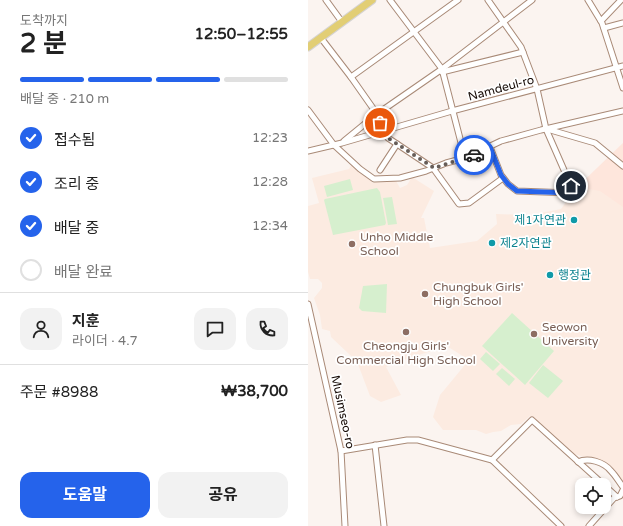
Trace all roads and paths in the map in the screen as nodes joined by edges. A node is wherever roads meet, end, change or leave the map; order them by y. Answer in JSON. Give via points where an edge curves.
{"nodes":[{"id":1,"x":326,"y":0,"type":"edge"},
{"id":2,"x":372,"y":0,"type":"edge"},
{"id":3,"x":390,"y":0,"type":"edge"},
{"id":4,"x":458,"y":0,"type":"edge"},
{"id":5,"x":488,"y":0,"type":"edge"},
{"id":6,"x":532,"y":0,"type":"edge"},
{"id":7,"x":588,"y":0,"type":"edge"},
{"id":8,"x":621,"y":0,"type":"edge"},
{"id":9,"x":504,"y":21,"type":"junction"},
{"id":10,"x":601,"y":21,"type":"junction"},
{"id":11,"x":342,"y":22,"type":"junction"},
{"id":12,"x":623,"y":24,"type":"edge"},
{"id":13,"x":604,"y":28,"type":"junction"},
{"id":14,"x":414,"y":33,"type":"junction"},
{"id":15,"x":320,"y":38,"type":"junction"},
{"id":16,"x":308,"y":47,"type":"edge"},
{"id":17,"x":523,"y":52,"type":"junction"},
{"id":18,"x":620,"y":67,"type":"edge"},
{"id":19,"x":442,"y":71,"type":"junction"},
{"id":20,"x":351,"y":78,"type":"junction"},
{"id":21,"x":623,"y":88,"type":"edge"},
{"id":22,"x":537,"y":89,"type":"junction"},
{"id":23,"x":308,"y":110,"type":"edge"},
{"id":24,"x":452,"y":111,"type":"junction"},
{"id":25,"x":623,"y":111,"type":"edge"},
{"id":26,"x":377,"y":114,"type":"junction"},
{"id":27,"x":546,"y":129,"type":"junction"},
{"id":28,"x":384,"y":131,"type":"junction"},
{"id":29,"x":342,"y":143,"type":"junction"},
{"id":30,"x":334,"y":144,"type":"junction"},
{"id":31,"x":397,"y":144,"type":"junction"},
{"id":32,"x":490,"y":147,"type":"junction"},
{"id":33,"x":308,"y":151,"type":"edge"},
{"id":34,"x":465,"y":158,"type":"junction"},
{"id":35,"x":622,"y":163,"type":"edge"},
{"id":36,"x":434,"y":168,"type":"junction"},
{"id":37,"x":380,"y":170,"type":"dead end"},
{"id":38,"x":503,"y":178,"type":"junction"},
{"id":39,"x":308,"y":304,"type":"edge"},
{"id":40,"x":375,"y":445,"type":"junction"},
{"id":41,"x":341,"y":451,"type":"junction"},
{"id":42,"x":492,"y":460,"type":"junction"},
{"id":43,"x":578,"y":462,"type":"junction"},
{"id":44,"x":596,"y":478,"type":"edge"},
{"id":45,"x":623,"y":489,"type":"edge"},
{"id":46,"x":611,"y":491,"type":"edge"},
{"id":47,"x":617,"y":497,"type":"junction"},
{"id":48,"x":345,"y":526,"type":"edge"},
{"id":49,"x":384,"y":526,"type":"edge"},
{"id":50,"x":561,"y":526,"type":"edge"},
{"id":51,"x":589,"y":526,"type":"edge"}],
"edges":[{"from":1,"to":11,"type":"street"},
{"from":2,"to":11,"type":"main road"},
{"from":3,"to":14,"type":"street"},
{"from":4,"to":14,"type":"street"},
{"from":5,"to":9,"type":"street"},
{"from":6,"to":9,"type":"street"},
{"from":7,"to":10,"type":"street"},
{"from":8,"to":10,"type":"street"},
{"from":9,"to":17,"type":"street"},
{"from":9,"to":19,"type":"street"},
{"from":10,"to":13,"type":"street"},
{"from":11,"to":15,"type":"main road"},
{"from":12,"to":13,"type":"street"},
{"from":13,"to":18,"type":"street"},
{"from":14,"to":19,"type":"street"},
{"from":14,"to":20,"type":"street"},
{"from":15,"to":16,"type":"main road"},
{"from":15,"to":20,"type":"street"},
{"from":17,"to":19,"type":"street"},
{"from":17,"to":22,"type":"street"},
{"from":18,"to":21,"type":"street"},
{"from":18,"to":22,"type":"street","name":"Namdeul-ro"},
{"from":19,"to":24,"type":"street"},
{"from":19,"to":26,"type":"street"},
{"from":20,"to":26,"type":"street"},
{"from":22,"to":24,"type":"street","name":"Namdeul-ro"},
{"from":22,"to":27,"type":"street"},
{"from":23,"to":30,"type":"street"},
{"from":24,"to":28,"type":"street","name":"Namdeul-ro"},
{"from":24,"to":34,"type":"street"},
{"from":25,"to":27,"type":"street"},
{"from":26,"to":28,"type":"street"},
{"from":26,"to":29,"type":"street"},
{"from":27,"to":32,"type":"street","via":[[501,141]]},
{"from":27,"to":35,"type":"street","via":[[595,143]]},
{"from":27,"to":38,"type":"street","via":[[571,186],[571,193],[517,191]]},
{"from":28,"to":29,"type":"street","name":"Namdeul-ro"},
{"from":28,"to":31,"type":"street","via":[[388,138]]},
{"from":29,"to":30,"type":"street","name":"Namdeul-ro"},
{"from":30,"to":33,"type":"street","name":"Namdeul-ro"},
{"from":30,"to":36,"type":"street","via":[[374,179],[400,178]]},
{"from":31,"to":36,"type":"street"},
{"from":31,"to":37,"type":"street"},
{"from":32,"to":34,"type":"street"},
{"from":32,"to":38,"type":"street"},
{"from":34,"to":36,"type":"street"},
{"from":36,"to":38,"type":"street","via":[[459,204],[469,203]]},
{"from":39,"to":41,"type":"street","name":"Musimseo-ro"},
{"from":40,"to":41,"type":"street"},
{"from":40,"to":42,"type":"street","via":[[418,440]]},
{"from":40,"to":49,"type":"street"},
{"from":41,"to":48,"type":"street","name":"Musimseo-ro"},
{"from":42,"to":43,"type":"street","via":[[532,420]]},
{"from":42,"to":50,"type":"street"},
{"from":43,"to":44,"type":"street"},
{"from":43,"to":45,"type":"street","via":[[588,459],[610,469]]},
{"from":45,"to":47,"type":"street"},
{"from":46,"to":47,"type":"street"},
{"from":47,"to":51,"type":"street"}]}
